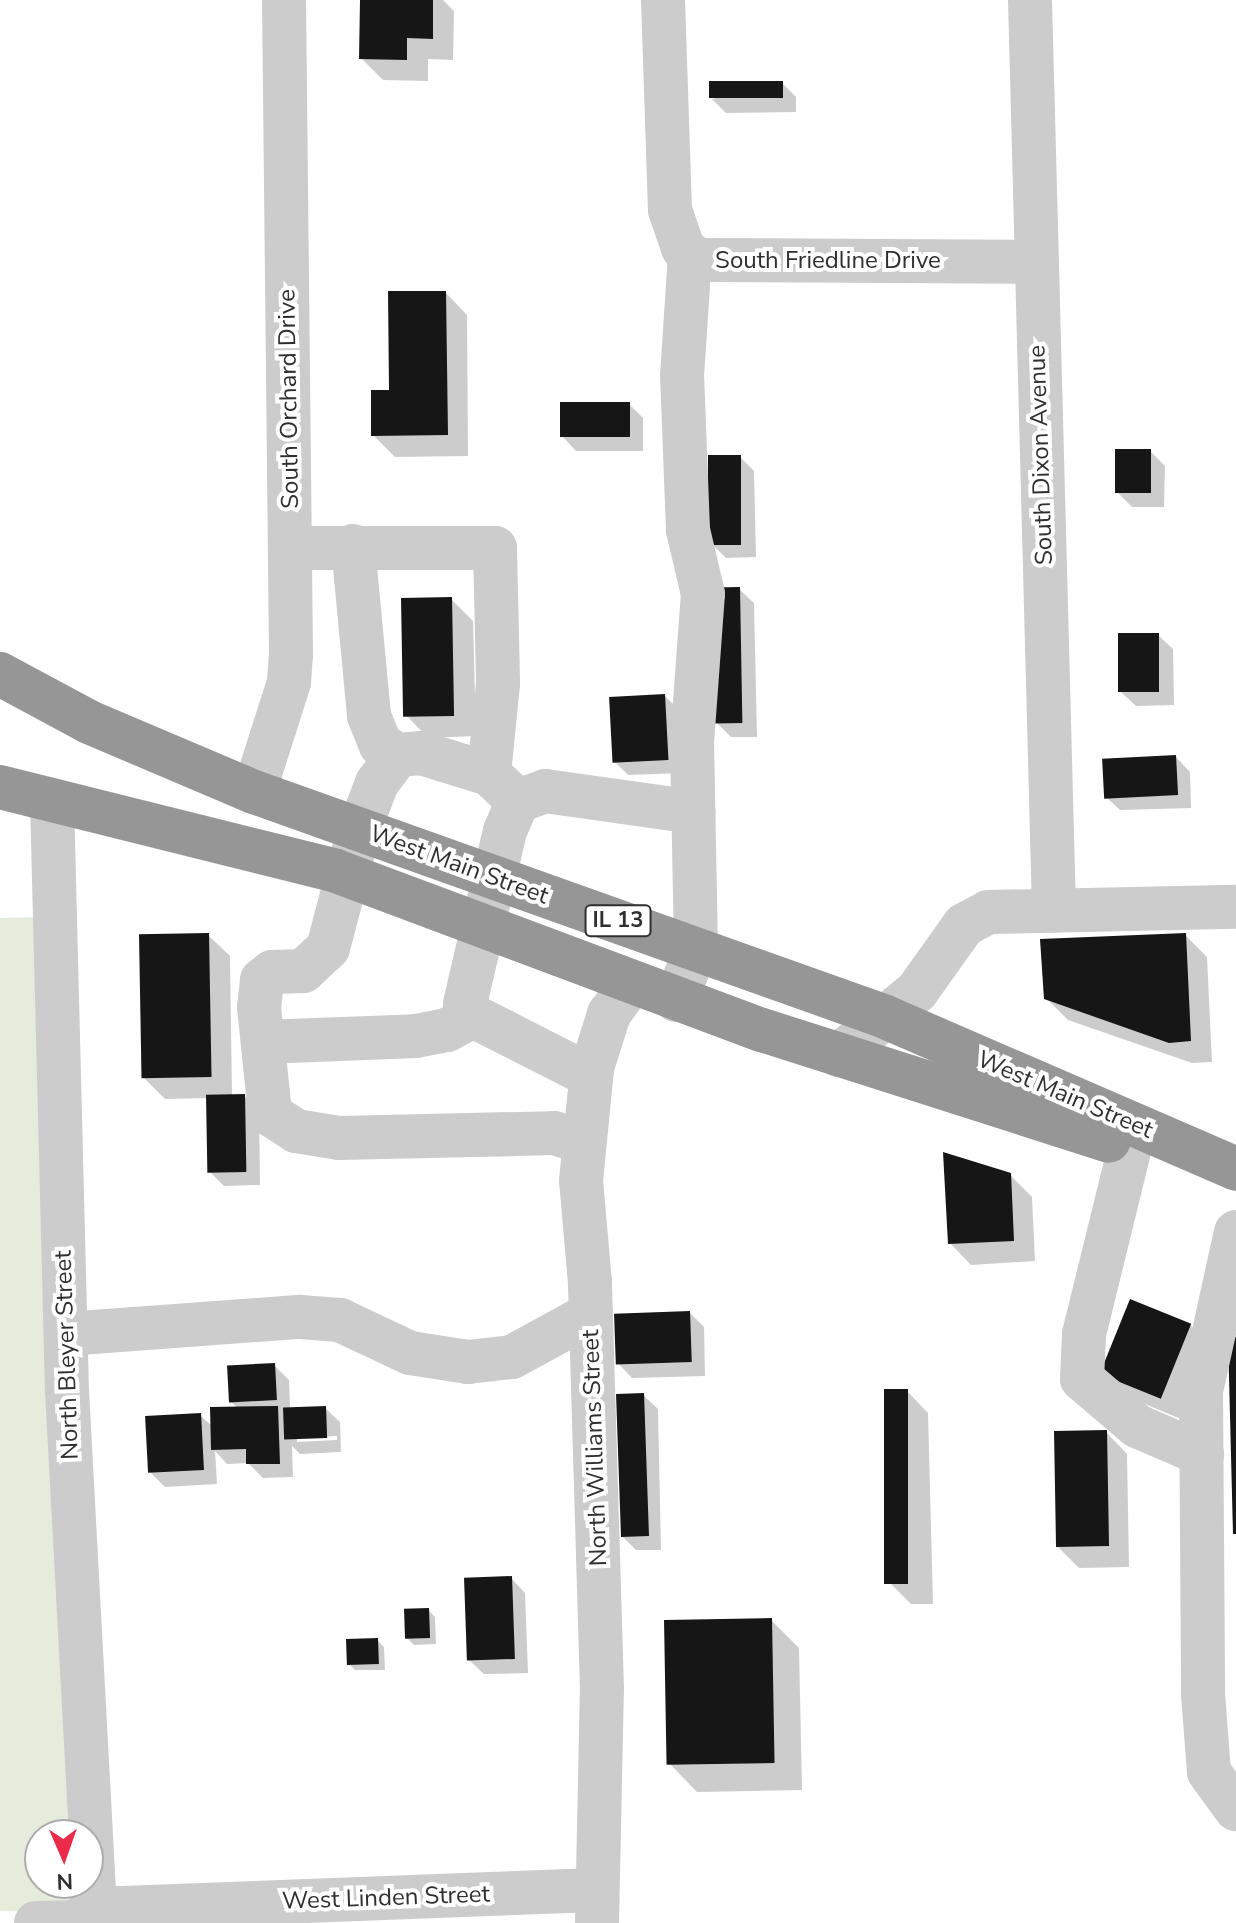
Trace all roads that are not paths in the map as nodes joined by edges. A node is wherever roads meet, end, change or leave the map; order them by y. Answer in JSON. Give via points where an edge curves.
{"nodes":[{"id":1,"x":284,"y":0,"type":"edge"},
{"id":2,"x":663,"y":0,"type":"edge"},
{"id":3,"x":1030,"y":0,"type":"edge"},
{"id":4,"x":690,"y":254,"type":"junction"},
{"id":5,"x":1036,"y":262,"type":"junction"},
{"id":6,"x":353,"y":546,"type":"junction"},
{"id":7,"x":290,"y":548,"type":"junction"},
{"id":8,"x":0,"y":674,"type":"edge"},
{"id":9,"x":398,"y":755,"type":"junction"},
{"id":10,"x":0,"y":787,"type":"edge"},
{"id":11,"x":504,"y":787,"type":"junction"},
{"id":12,"x":254,"y":792,"type":"junction"},
{"id":13,"x":52,"y":800,"type":"junction"},
{"id":14,"x":694,"y":812,"type":"junction"},
{"id":15,"x":359,"y":830,"type":"junction"},
{"id":16,"x":348,"y":876,"type":"junction"},
{"id":17,"x":495,"y":878,"type":"junction"},
{"id":18,"x":1236,"y":907,"type":"edge"},
{"id":19,"x":1054,"y":911,"type":"junction"},
{"id":20,"x":479,"y":926,"type":"junction"},
{"id":21,"x":696,"y":949,"type":"junction"},
{"id":22,"x":631,"y":984,"type":"junction"},
{"id":23,"x":676,"y":1000,"type":"junction"},
{"id":24,"x":473,"y":1016,"type":"junction"},
{"id":25,"x":883,"y":1016,"type":"junction"},
{"id":26,"x":263,"y":1042,"type":"junction"},
{"id":27,"x":839,"y":1055,"type":"junction"},
{"id":28,"x":591,"y":1076,"type":"junction"},
{"id":29,"x":584,"y":1142,"type":"junction"},
{"id":30,"x":1130,"y":1147,"type":"junction"},
{"id":31,"x":1236,"y":1169,"type":"edge"},
{"id":32,"x":1236,"y":1181,"type":"edge"},
{"id":33,"x":1236,"y":1232,"type":"edge"},
{"id":34,"x":591,"y":1314,"type":"junction"},
{"id":35,"x":66,"y":1334,"type":"junction"},
{"id":36,"x":1202,"y":1454,"type":"junction"},
{"id":37,"x":1236,"y":1809,"type":"edge"},
{"id":38,"x":597,"y":1906,"type":"edge"},
{"id":39,"x":95,"y":1909,"type":"junction"},
{"id":40,"x":36,"y":1923,"type":"edge"}],
"edges":[{"from":1,"to":7,"type":"street","name":"South Orchard Drive"},
{"from":2,"to":4,"type":"street","name":"South Friedline Drive","via":[[670,210]]},
{"from":3,"to":5,"type":"street","name":"South Dixon Avenue"},
{"from":4,"to":5,"type":"street","name":"South Friedline Drive","via":[[697,260]]},
{"from":4,"to":14,"type":"street","via":[[682,376],[688,530],[703,594],[692,743]]},
{"from":5,"to":19,"type":"street","name":"South Dixon Avenue"},
{"from":6,"to":7,"type":"street"},
{"from":6,"to":9,"type":"street","via":[[369,716],[381,745]]},
{"from":6,"to":11,"type":"street","via":[[495,548]]},
{"from":7,"to":12,"type":"street","name":"South Orchard Drive","via":[[289,682]]},
{"from":8,"to":12,"type":"highway","name":"West Main Street","number":"IL 13","via":[[89,722]]},
{"from":9,"to":11,"type":"street","via":[[421,753]]},
{"from":9,"to":15,"type":"street","via":[[377,783]]},
{"from":10,"to":13,"type":"highway","name":"West Main Street","number":"IL 13"},
{"from":11,"to":14,"type":"street"},
{"from":11,"to":17,"type":"street","via":[[505,831]]},
{"from":12,"to":15,"type":"highway","name":"West Main Street","number":"IL 13"},
{"from":13,"to":16,"type":"highway","name":"West Main Street","number":"IL 13"},
{"from":13,"to":35,"type":"street","name":"North Bleyer Street"},
{"from":14,"to":21,"type":"street"},
{"from":15,"to":16,"type":"street"},
{"from":15,"to":17,"type":"highway","name":"West Main Street","number":"IL 13"},
{"from":16,"to":20,"type":"highway","name":"West Main Street","number":"IL 13"},
{"from":16,"to":26,"type":"street","via":[[328,948],[303,971],[272,972],[262,980]]},
{"from":17,"to":20,"type":"street"},
{"from":17,"to":21,"type":"highway","name":"West Main Street","number":"IL 13"},
{"from":18,"to":19,"type":"street"},
{"from":19,"to":25,"type":"street","via":[[988,912],[964,925],[917,991]]},
{"from":20,"to":22,"type":"highway","name":"West Main Street","number":"IL 13"},
{"from":20,"to":24,"type":"street","via":[[465,1004]]},
{"from":21,"to":23,"type":"street"},
{"from":21,"to":25,"type":"highway","name":"West Main Street","number":"IL 13"},
{"from":22,"to":23,"type":"highway","name":"West Main Street","number":"IL 13"},
{"from":22,"to":28,"type":"street","name":"North Williams Street","via":[[609,1014]]},
{"from":23,"to":27,"type":"highway","name":"West Main Street","number":"IL 13"},
{"from":24,"to":26,"type":"street","via":[[447,1030],[416,1036]]},
{"from":24,"to":28,"type":"street"},
{"from":25,"to":27,"type":"street"},
{"from":25,"to":31,"type":"highway","name":"West Main Street","number":"IL 13"},
{"from":26,"to":29,"type":"street","via":[[270,1114],[296,1131],[339,1138],[554,1133]]},
{"from":27,"to":30,"type":"highway","name":"West Main Street","number":"IL 13"},
{"from":28,"to":29,"type":"street","name":"North Williams Street"},
{"from":29,"to":34,"type":"street","name":"North Williams Street","via":[[581,1181]]},
{"from":30,"to":32,"type":"highway","name":"West Main Street","number":"IL 13"},
{"from":30,"to":36,"type":"street","via":[[1084,1334],[1082,1379],[1137,1426]]},
{"from":33,"to":36,"type":"street","via":[[1201,1391]]},
{"from":34,"to":35,"type":"street","via":[[512,1357],[468,1362],[410,1353],[340,1320],[300,1317]]},
{"from":34,"to":38,"type":"street","name":"North Williams Street","via":[[602,1690]]},
{"from":35,"to":39,"type":"street","name":"North Bleyer Street"},
{"from":36,"to":37,"type":"street","via":[[1203,1694],[1209,1772]]},
{"from":38,"to":39,"type":"street","name":"West Linden Street"},
{"from":39,"to":40,"type":"street","name":"West Linden Street","via":[[75,1922]]}]}
